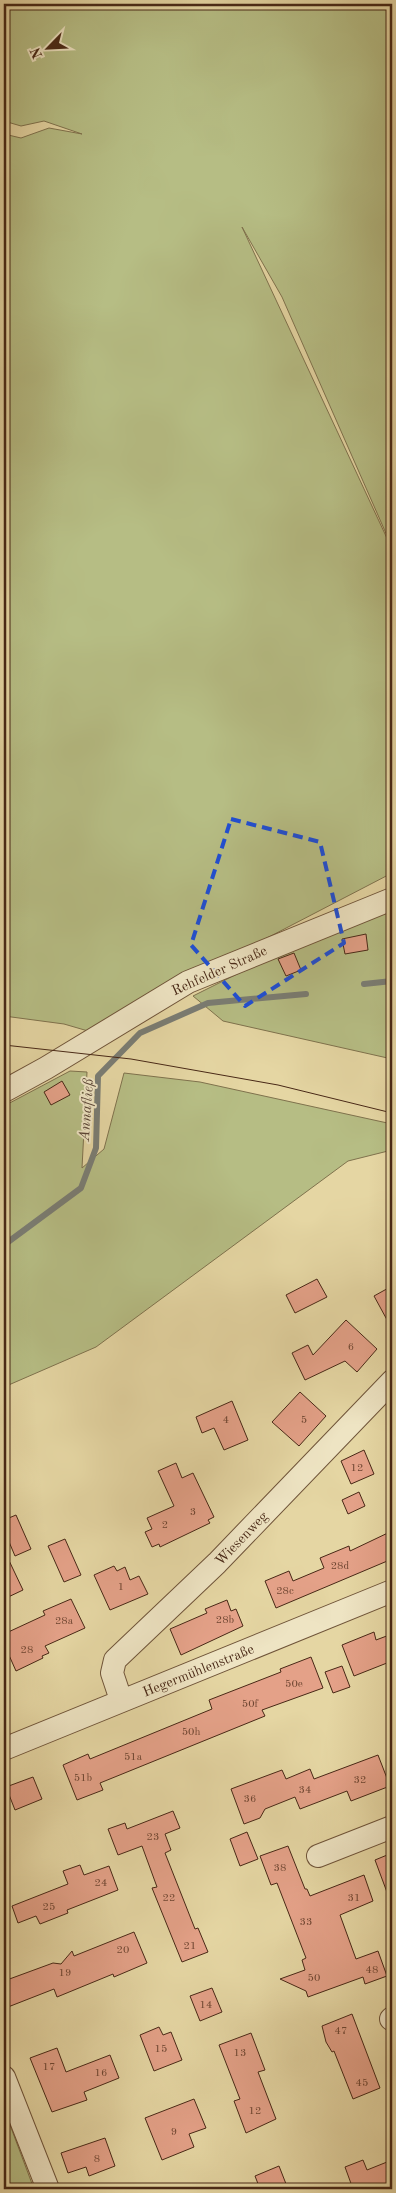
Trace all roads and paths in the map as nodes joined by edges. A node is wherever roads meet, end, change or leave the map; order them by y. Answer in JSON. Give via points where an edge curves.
{"nodes":[{"id":1,"x":392,"y":899,"type":"edge"},
{"id":2,"x":4,"y":1091,"type":"edge"},
{"id":3,"x":392,"y":1381,"type":"edge"},
{"id":4,"x":392,"y":1591,"type":"edge"},
{"id":5,"x":121,"y":1700,"type":"junction"},
{"id":6,"x":4,"y":1749,"type":"edge"},
{"id":7,"x":392,"y":1827,"type":"edge"},
{"id":8,"x":318,"y":1856,"type":"dead end"},
{"id":9,"x":4,"y":2077,"type":"edge"},
{"id":10,"x":48,"y":2189,"type":"edge"}],
"edges":[{"from":1,"to":2,"type":"street","name":"Rehfelder Straße","via":[[188,982]]},
{"from":3,"to":5,"type":"street","name":"Wiesenweg","via":[[217,1563],[116,1660],[112,1673]]},
{"from":4,"to":5,"type":"street","name":"Hegermühlenstraße"},
{"from":5,"to":6,"type":"street","name":"Hegermühlenstraße"},
{"from":7,"to":8,"type":"street"},
{"from":9,"to":10,"type":"street"}]}
